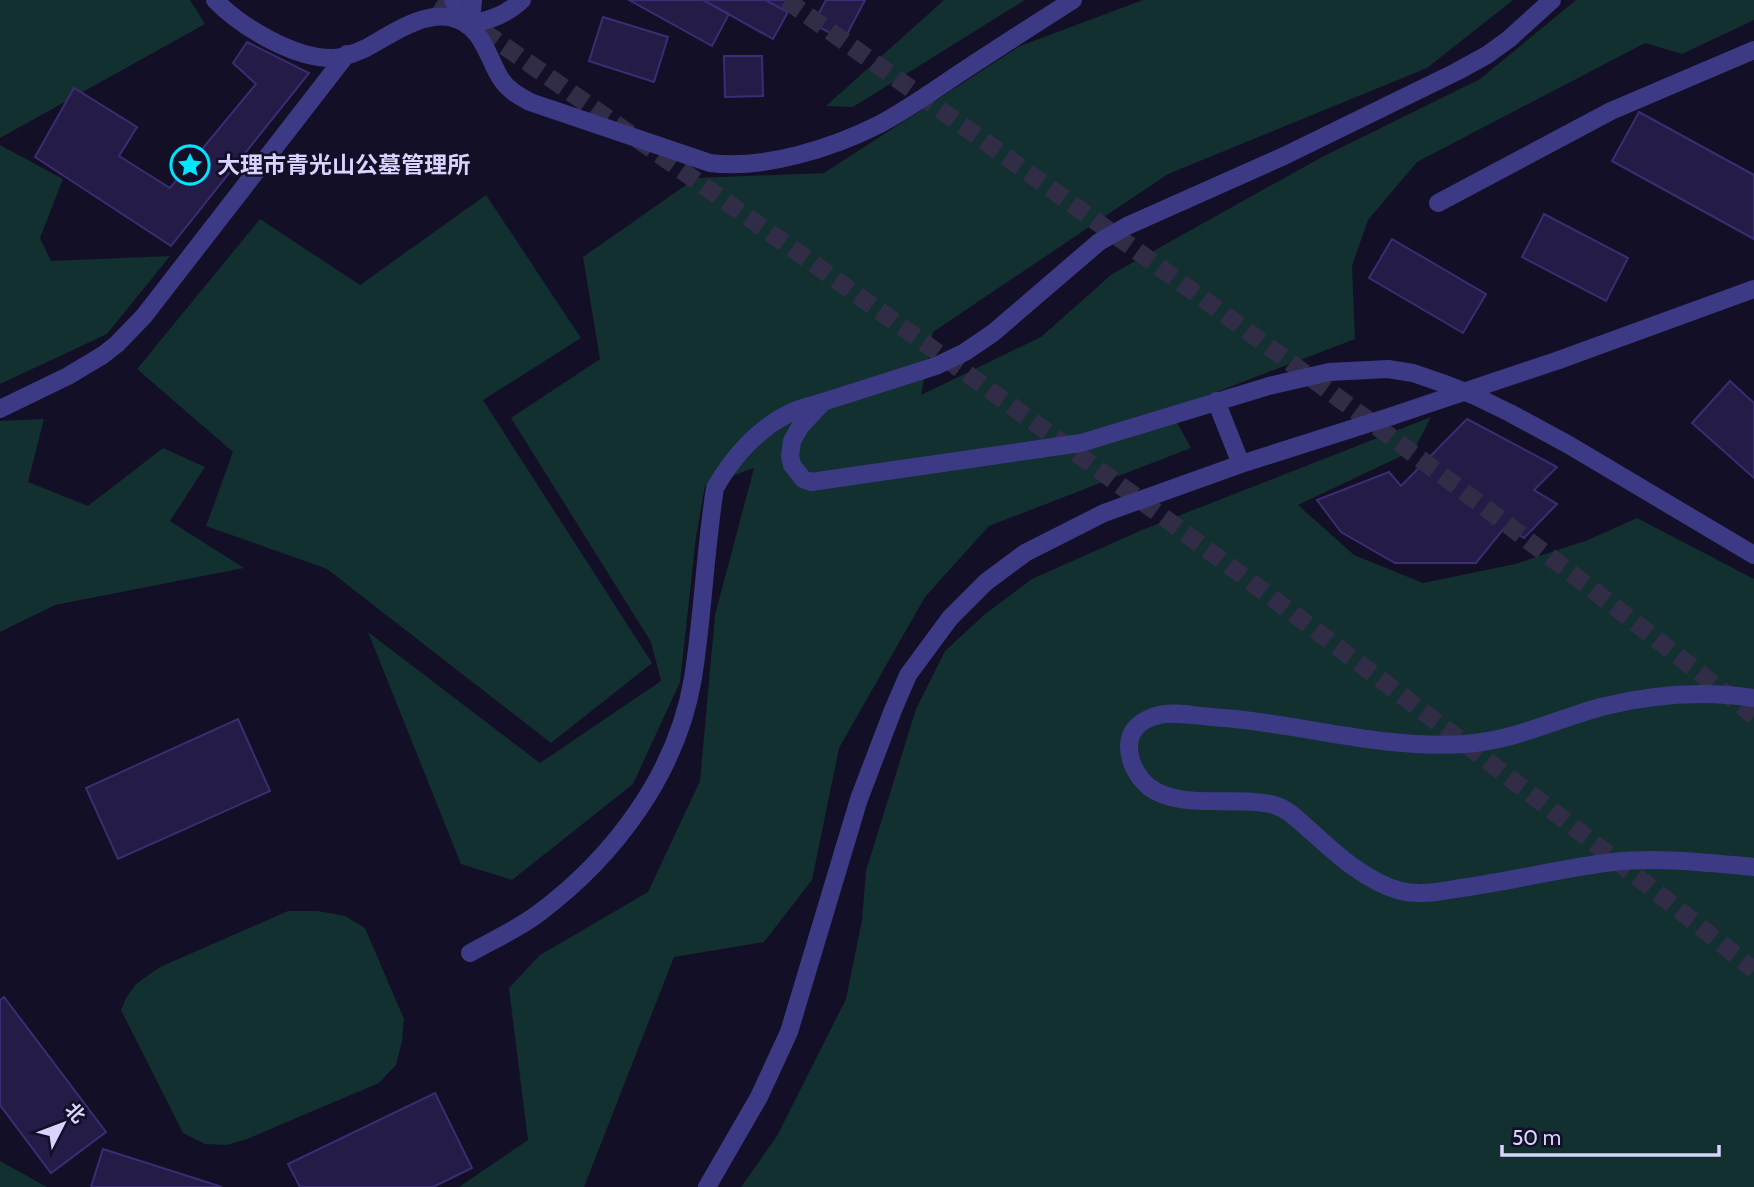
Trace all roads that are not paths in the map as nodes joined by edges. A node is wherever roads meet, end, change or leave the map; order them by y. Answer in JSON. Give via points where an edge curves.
{"nodes":[{"id":1,"x":215,"y":0,"type":"edge"},
{"id":2,"x":453,"y":0,"type":"edge"},
{"id":3,"x":473,"y":0,"type":"edge"},
{"id":4,"x":522,"y":0,"type":"edge"},
{"id":5,"x":1073,"y":0,"type":"edge"},
{"id":6,"x":1552,"y":0,"type":"edge"},
{"id":7,"x":467,"y":25,"type":"junction"},
{"id":8,"x":1754,"y":50,"type":"edge"},
{"id":9,"x":347,"y":54,"type":"junction"},
{"id":10,"x":1438,"y":203,"type":"dead end"},
{"id":11,"x":1754,"y":289,"type":"edge"},
{"id":12,"x":1216,"y":401,"type":"junction"},
{"id":13,"x":823,"y":402,"type":"junction"},
{"id":14,"x":0,"y":409,"type":"edge"},
{"id":15,"x":1241,"y":464,"type":"junction"},
{"id":16,"x":1754,"y":555,"type":"edge"},
{"id":17,"x":1754,"y":698,"type":"edge"},
{"id":18,"x":1754,"y":867,"type":"edge"},
{"id":19,"x":470,"y":953,"type":"dead end"},
{"id":20,"x":707,"y":1187,"type":"edge"}],
"edges":[{"from":1,"to":9,"type":"street","via":[[249,28],[301,53],[324,58]]},
{"from":2,"to":7,"type":"street"},
{"from":3,"to":7,"type":"street"},
{"from":4,"to":7,"type":"street","via":[[499,18]]},
{"from":5,"to":7,"type":"street","via":[[877,125],[816,149],[741,165],[710,163],[530,102],[502,81],[485,44]]},
{"from":6,"to":13,"type":"street","via":[[1487,55],[1456,72],[1099,242],[965,352],[936,366]]},
{"from":7,"to":9,"type":"street","via":[[454,18],[430,17]]},
{"from":8,"to":10,"type":"street","via":[[1611,111]]},
{"from":9,"to":14,"type":"street","via":[[144,316],[117,344],[68,376]]},
{"from":11,"to":15,"type":"street","bridge":true,"via":[[1559,360]]},
{"from":12,"to":13,"type":"street","via":[[1081,443],[811,482],[792,465],[792,441]]},
{"from":12,"to":15,"type":"street"},
{"from":12,"to":16,"type":"street","via":[[1329,372],[1388,369],[1413,373],[1473,395],[1569,444]]},
{"from":13,"to":19,"type":"street","via":[[790,413],[759,435],[729,465],[715,488],[693,678],[679,735],[657,782],[592,867],[539,912]]},
{"from":15,"to":20,"type":"street","via":[[1104,513],[1025,553],[986,582],[926,648],[908,675],[875,754],[789,1032],[759,1097]]},
{"from":17,"to":18,"type":"street","via":[[1724,693],[1660,695],[1600,708],[1519,735],[1462,744],[1399,742],[1251,719],[1164,714],[1136,727],[1129,745],[1133,767],[1154,790],[1206,801],[1282,807],[1365,874],[1409,892],[1486,885],[1640,860]]}]}
